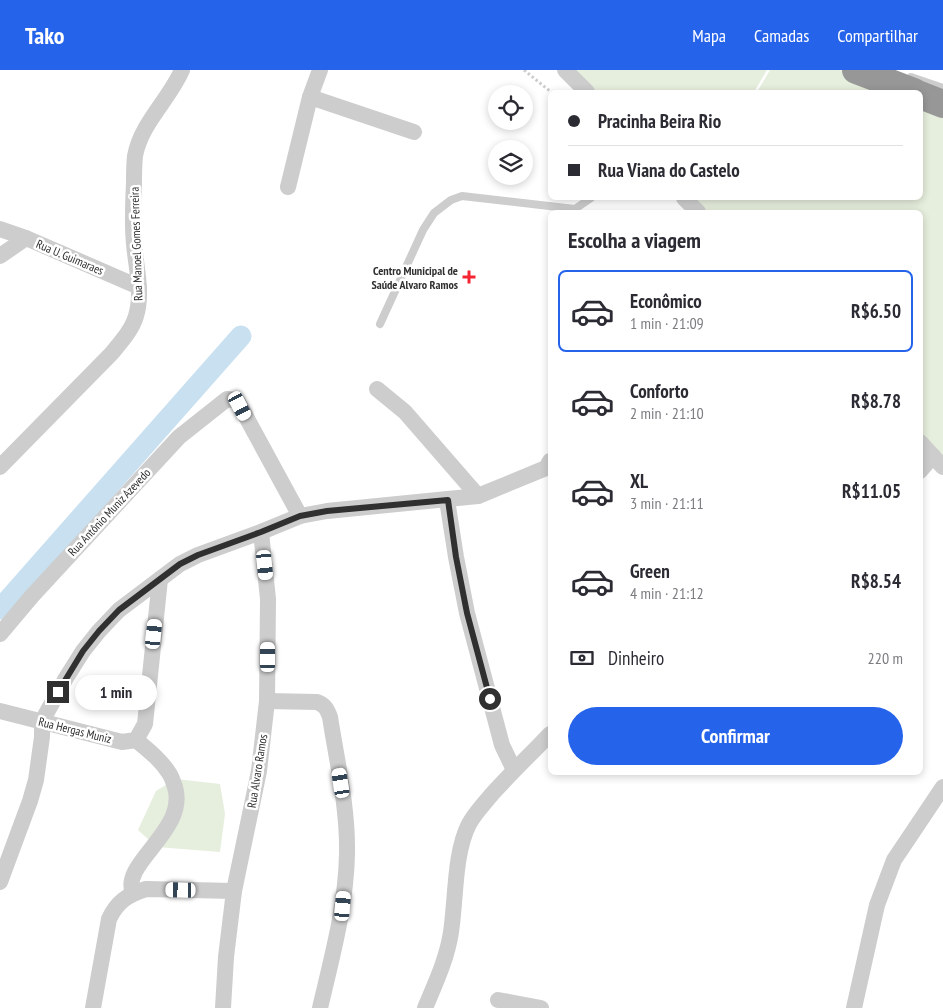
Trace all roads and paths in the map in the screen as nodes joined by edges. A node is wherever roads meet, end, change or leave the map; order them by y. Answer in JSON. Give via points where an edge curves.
{"nodes":[{"id":1,"x":182,"y":70,"type":"edge"},
{"id":2,"x":320,"y":70,"type":"edge"},
{"id":3,"x":524,"y":70,"type":"edge"},
{"id":4,"x":565,"y":70,"type":"edge"},
{"id":5,"x":856,"y":70,"type":"edge"},
{"id":6,"x":908,"y":83,"type":"edge"},
{"id":7,"x":943,"y":88,"type":"edge"},
{"id":8,"x":549,"y":90,"type":"edge"},
{"id":9,"x":585,"y":90,"type":"edge"},
{"id":10,"x":923,"y":96,"type":"edge"},
{"id":11,"x":310,"y":97,"type":"junction"},
{"id":12,"x":943,"y":104,"type":"edge"},
{"id":13,"x":414,"y":132,"type":"dead end"},
{"id":14,"x":288,"y":187,"type":"dead end"},
{"id":15,"x":588,"y":200,"type":"edge"},
{"id":16,"x":0,"y":229,"type":"edge"},
{"id":17,"x":26,"y":238,"type":"junction"},
{"id":18,"x":0,"y":256,"type":"edge"},
{"id":19,"x":139,"y":287,"type":"junction"},
{"id":20,"x":380,"y":324,"type":"dead end"},
{"id":21,"x":377,"y":389,"type":"dead end"},
{"id":22,"x":923,"y":445,"type":"edge"},
{"id":23,"x":938,"y":462,"type":"edge"},
{"id":24,"x":0,"y":467,"type":"edge"},
{"id":25,"x":548,"y":468,"type":"edge"},
{"id":26,"x":923,"y":470,"type":"edge"},
{"id":27,"x":478,"y":496,"type":"junction"},
{"id":28,"x":448,"y":500,"type":"junction"},
{"id":29,"x":300,"y":516,"type":"junction"},
{"id":30,"x":261,"y":532,"type":"junction"},
{"id":31,"x":160,"y":580,"type":"junction"},
{"id":32,"x":0,"y":634,"type":"edge"},
{"id":33,"x":267,"y":701,"type":"junction"},
{"id":34,"x":0,"y":711,"type":"edge"},
{"id":35,"x":42,"y":722,"type":"junction"},
{"id":36,"x":548,"y":736,"type":"edge"},
{"id":37,"x":136,"y":740,"type":"junction"},
{"id":38,"x":514,"y":770,"type":"junction"},
{"id":39,"x":943,"y":787,"type":"edge"},
{"id":40,"x":0,"y":882,"type":"edge"},
{"id":41,"x":234,"y":890,"type":"junction"},
{"id":42,"x":133,"y":893,"type":"junction"},
{"id":43,"x":498,"y":1000,"type":"dead end"},
{"id":44,"x":93,"y":1008,"type":"edge"},
{"id":45,"x":224,"y":1008,"type":"edge"},
{"id":46,"x":320,"y":1008,"type":"edge"},
{"id":47,"x":425,"y":1008,"type":"edge"},
{"id":48,"x":541,"y":1008,"type":"edge"},
{"id":49,"x":854,"y":1008,"type":"edge"}],
"edges":[{"from":1,"to":19,"type":"street","name":"Rua Manoel Gomes Ferreira","via":[[152,117],[135,156],[132,213]]},
{"from":2,"to":11,"type":"street"},
{"from":3,"to":8,"type":"path"},
{"from":4,"to":9,"type":"street"},
{"from":5,"to":6,"type":"highway"},
{"from":6,"to":7,"type":"lane"},
{"from":10,"to":12,"type":"highway"},
{"from":11,"to":13,"type":"street"},
{"from":11,"to":14,"type":"street"},
{"from":15,"to":20,"type":"lane","via":[[575,209],[462,196],[451,200],[434,213],[423,230]]},
{"from":16,"to":17,"type":"street","name":"Rua U. Guimaraes"},
{"from":17,"to":18,"type":"street"},
{"from":17,"to":19,"type":"street","name":"Rua U. Guimaraes"},
{"from":19,"to":24,"type":"street","name":"Rua Manoel Gomes Ferreira","via":[[136,316],[112,354]]},
{"from":21,"to":27,"type":"street","via":[[405,412]]},
{"from":22,"to":23,"type":"street"},
{"from":23,"to":26,"type":"street"},
{"from":25,"to":27,"type":"street"},
{"from":27,"to":28,"type":"street"},
{"from":28,"to":29,"type":"street"},
{"from":28,"to":38,"type":"street","via":[[467,613],[502,745]]},
{"from":29,"to":30,"type":"street"},
{"from":29,"to":32,"type":"street","name":"Rua Antônio Muniz Azevedo","via":[[238,402],[227,400],[179,437]]},
{"from":30,"to":31,"type":"street","via":[[198,555]]},
{"from":30,"to":33,"type":"street","name":"Rua Alvaro Ramos","via":[[268,599]]},
{"from":31,"to":35,"type":"street","via":[[119,610],[99,631],[66,678]]},
{"from":31,"to":37,"type":"street","via":[[145,724]]},
{"from":33,"to":41,"type":"street","name":"Rua Alvaro Ramos","via":[[259,771]]},
{"from":33,"to":46,"type":"street","via":[[317,702],[323,704],[330,717],[343,800],[347,853],[343,906]]},
{"from":34,"to":35,"type":"street","name":"Rua Hergas Muniz"},
{"from":35,"to":37,"type":"street","name":"Rua Hergas Muniz","via":[[122,742]]},
{"from":35,"to":40,"type":"street","via":[[32,794]]},
{"from":36,"to":38,"type":"street"},
{"from":37,"to":42,"type":"street","via":[[171,774],[176,793],[174,816],[139,864],[132,878],[130,888]]},
{"from":38,"to":47,"type":"street","via":[[468,825],[461,851],[451,933]]},
{"from":39,"to":49,"type":"street","via":[[894,860],[877,905]]},
{"from":41,"to":42,"type":"street","via":[[146,889]]},
{"from":41,"to":45,"type":"street","name":"Rua Alvaro Ramos"},
{"from":42,"to":44,"type":"street","via":[[115,907],[109,919]]},
{"from":43,"to":48,"type":"street"}]}
